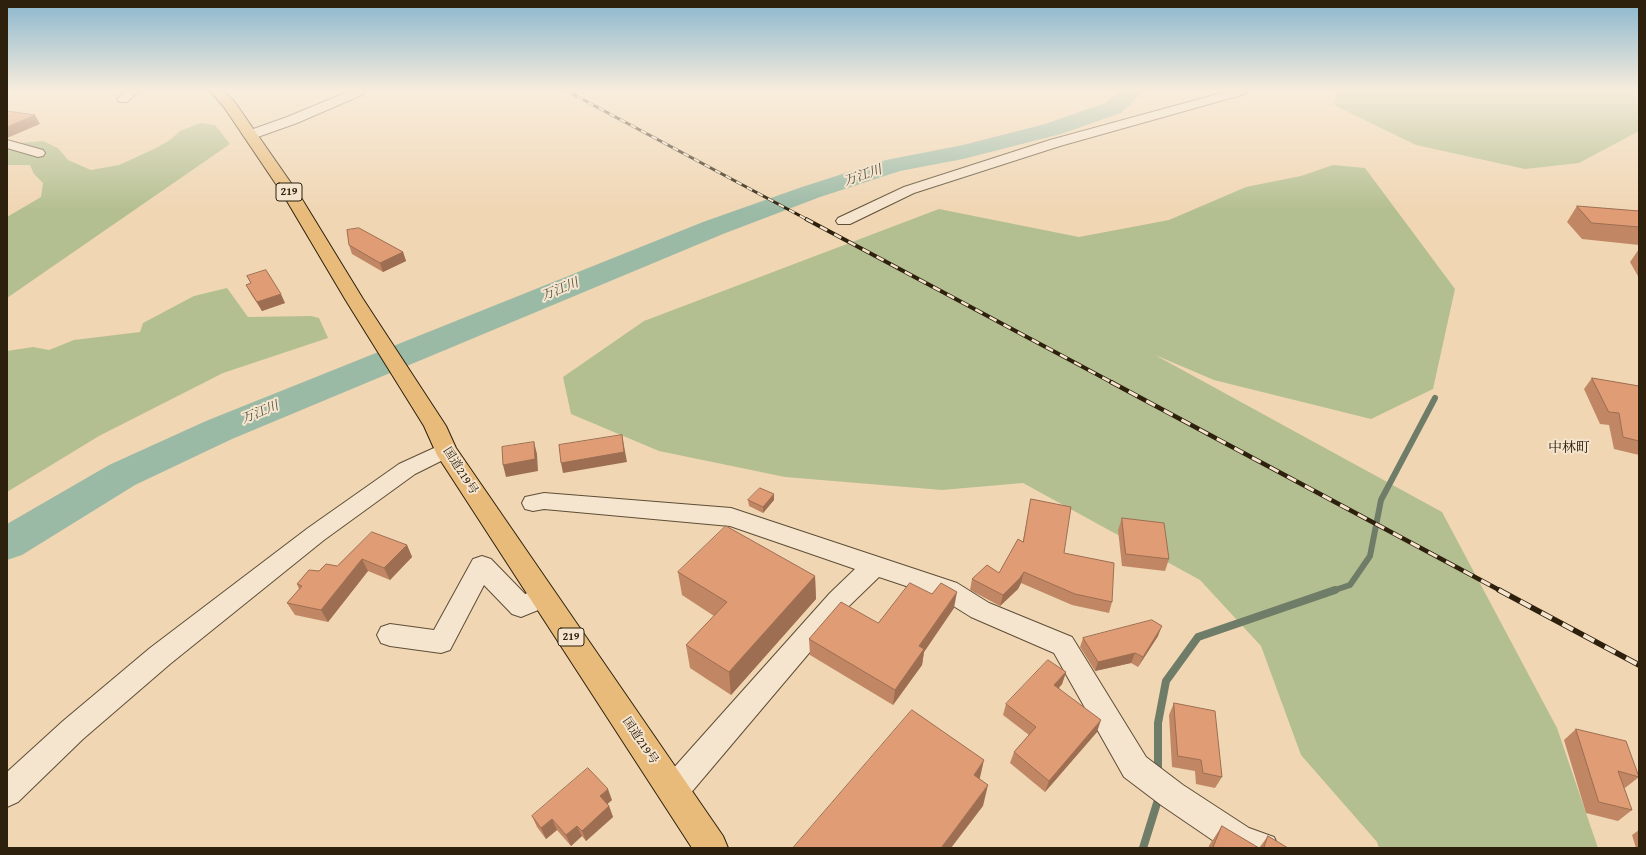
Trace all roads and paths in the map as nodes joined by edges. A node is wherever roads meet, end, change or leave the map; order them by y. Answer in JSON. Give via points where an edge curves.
{"nodes":[{"id":1,"x":247,"y":131,"type":"edge"},
{"id":2,"x":261,"y":131,"type":"edge"},
{"id":3,"x":1101,"y":131,"type":"edge"},
{"id":4,"x":250,"y":135,"type":"junction"},
{"id":5,"x":7,"y":144,"type":"edge"},
{"id":6,"x":38,"y":153,"type":"dead end"},
{"id":7,"x":844,"y":221,"type":"dead end"},
{"id":8,"x":440,"y":438,"type":"junction"},
{"id":9,"x":533,"y":504,"type":"dead end"},
{"id":10,"x":875,"y":565,"type":"junction"},
{"id":11,"x":544,"y":597,"type":"junction"},
{"id":12,"x":390,"y":635,"type":"dead end"},
{"id":13,"x":7,"y":792,"type":"edge"},
{"id":14,"x":674,"y":792,"type":"junction"},
{"id":15,"x":711,"y":848,"type":"edge"},
{"id":16,"x":1263,"y":848,"type":"edge"}],
"edges":[{"from":1,"to":4,"type":"highway","name":"国道219号","number":"219"},
{"from":2,"to":4,"type":"street"},
{"from":3,"to":7,"type":"street","via":[[909,190]]},
{"from":4,"to":8,"type":"highway","name":"国道219号","number":"219","via":[[292,196]]},
{"from":5,"to":6,"type":"street"},
{"from":8,"to":11,"type":"highway","name":"国道219号","number":"219"},
{"from":8,"to":13,"type":"street","via":[[407,469],[310,539],[160,656],[73,730]]},
{"from":9,"to":10,"type":"street","via":[[544,501],[731,517]]},
{"from":10,"to":14,"type":"street","via":[[839,600]]},
{"from":10,"to":16,"type":"street","via":[[948,590],[980,610],[1063,645],[1135,767],[1241,841]]},
{"from":11,"to":12,"type":"street","via":[[521,607],[482,566],[441,642]]},
{"from":11,"to":14,"type":"highway","name":"国道219号","number":"219"},
{"from":14,"to":15,"type":"highway","name":"国道219号","number":"219"}]}
